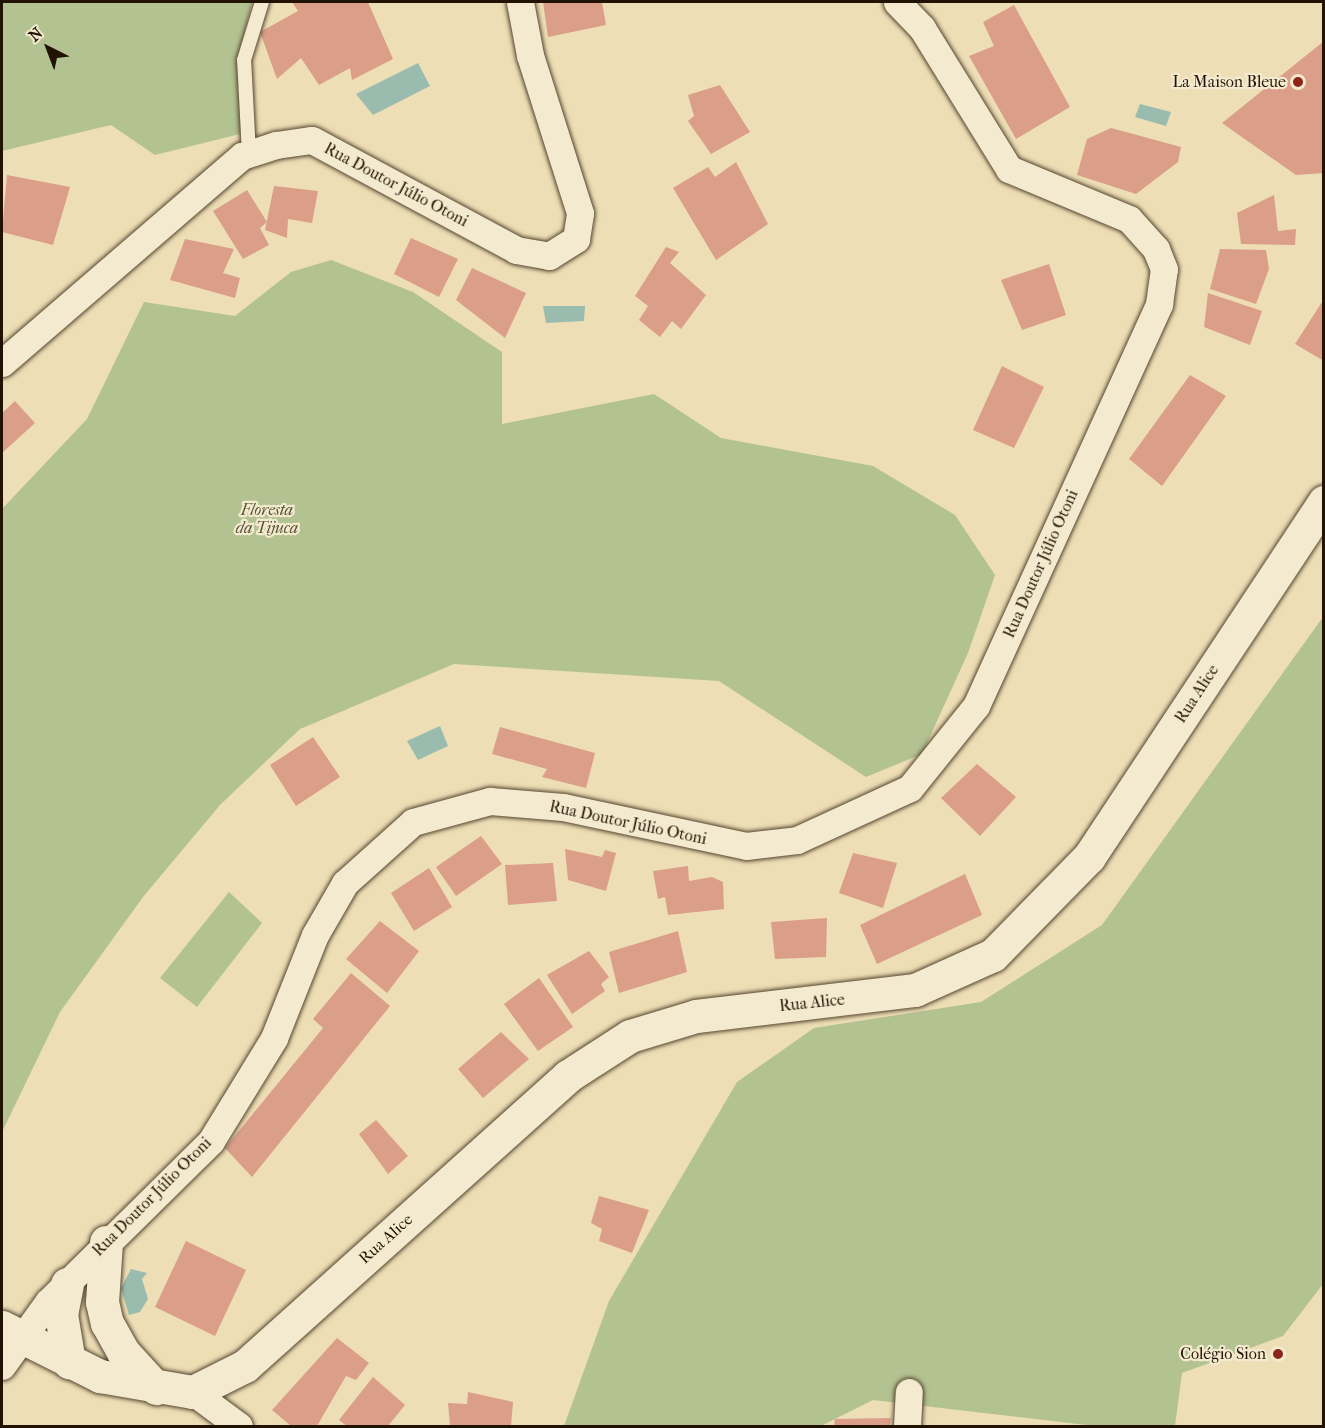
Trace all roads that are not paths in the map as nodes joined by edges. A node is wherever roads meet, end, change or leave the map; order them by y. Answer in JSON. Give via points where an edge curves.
{"nodes":[{"id":1,"x":262,"y":2,"type":"edge"},
{"id":2,"x":520,"y":2,"type":"edge"},
{"id":3,"x":897,"y":2,"type":"edge"},
{"id":4,"x":249,"y":154,"type":"junction"},
{"id":5,"x":2,"y":363,"type":"edge"},
{"id":6,"x":1323,"y":502,"type":"edge"},
{"id":7,"x":106,"y":1242,"type":"junction"},
{"id":8,"x":67,"y":1284,"type":"junction"},
{"id":9,"x":11,"y":1333,"type":"edge"},
{"id":10,"x":69,"y":1362,"type":"junction"},
{"id":11,"x":2,"y":1366,"type":"edge"},
{"id":12,"x":156,"y":1388,"type":"junction"},
{"id":13,"x":193,"y":1392,"type":"junction"},
{"id":14,"x":909,"y":1392,"type":"dead end"},
{"id":15,"x":239,"y":1426,"type":"edge"},
{"id":16,"x":907,"y":1426,"type":"edge"}],
"edges":[{"from":1,"to":4,"type":"lane","via":[[244,60]]},
{"from":2,"to":4,"type":"street","name":"Rua Doutor Júlio Otoni","via":[[530,55],[580,213],[576,238],[549,256],[516,250],[312,140]]},
{"from":3,"to":7,"type":"street","name":"Rua Doutor Júlio Otoni","via":[[922,28],[1009,169],[1129,219],[1156,249],[1164,269],[1159,304],[976,706],[910,788],[797,840],[746,846],[662,833],[563,807],[490,801],[413,822],[345,883],[315,935],[274,1038],[211,1141]]},
{"from":4,"to":5,"type":"street","name":"Rua Doutor Júlio Otoni"},
{"from":6,"to":13,"type":"street","name":"Rua Alice","via":[[1089,857],[993,955],[915,990],[696,1016],[630,1036],[568,1076],[245,1366]]},
{"from":7,"to":8,"type":"street","name":"Rua Doutor Júlio Otoni"},
{"from":7,"to":12,"type":"street","via":[[102,1302],[107,1323],[123,1352]]},
{"from":8,"to":9,"type":"street","name":"Rua Doutor Júlio Otoni"},
{"from":8,"to":10,"type":"street","via":[[62,1314]]},
{"from":9,"to":10,"type":"street"},
{"from":9,"to":11,"type":"street","name":"Rua Doutor Júlio Otoni"},
{"from":10,"to":12,"type":"street","via":[[100,1376]]},
{"from":12,"to":13,"type":"street"},
{"from":13,"to":15,"type":"street"},
{"from":14,"to":16,"type":"street"}]}
